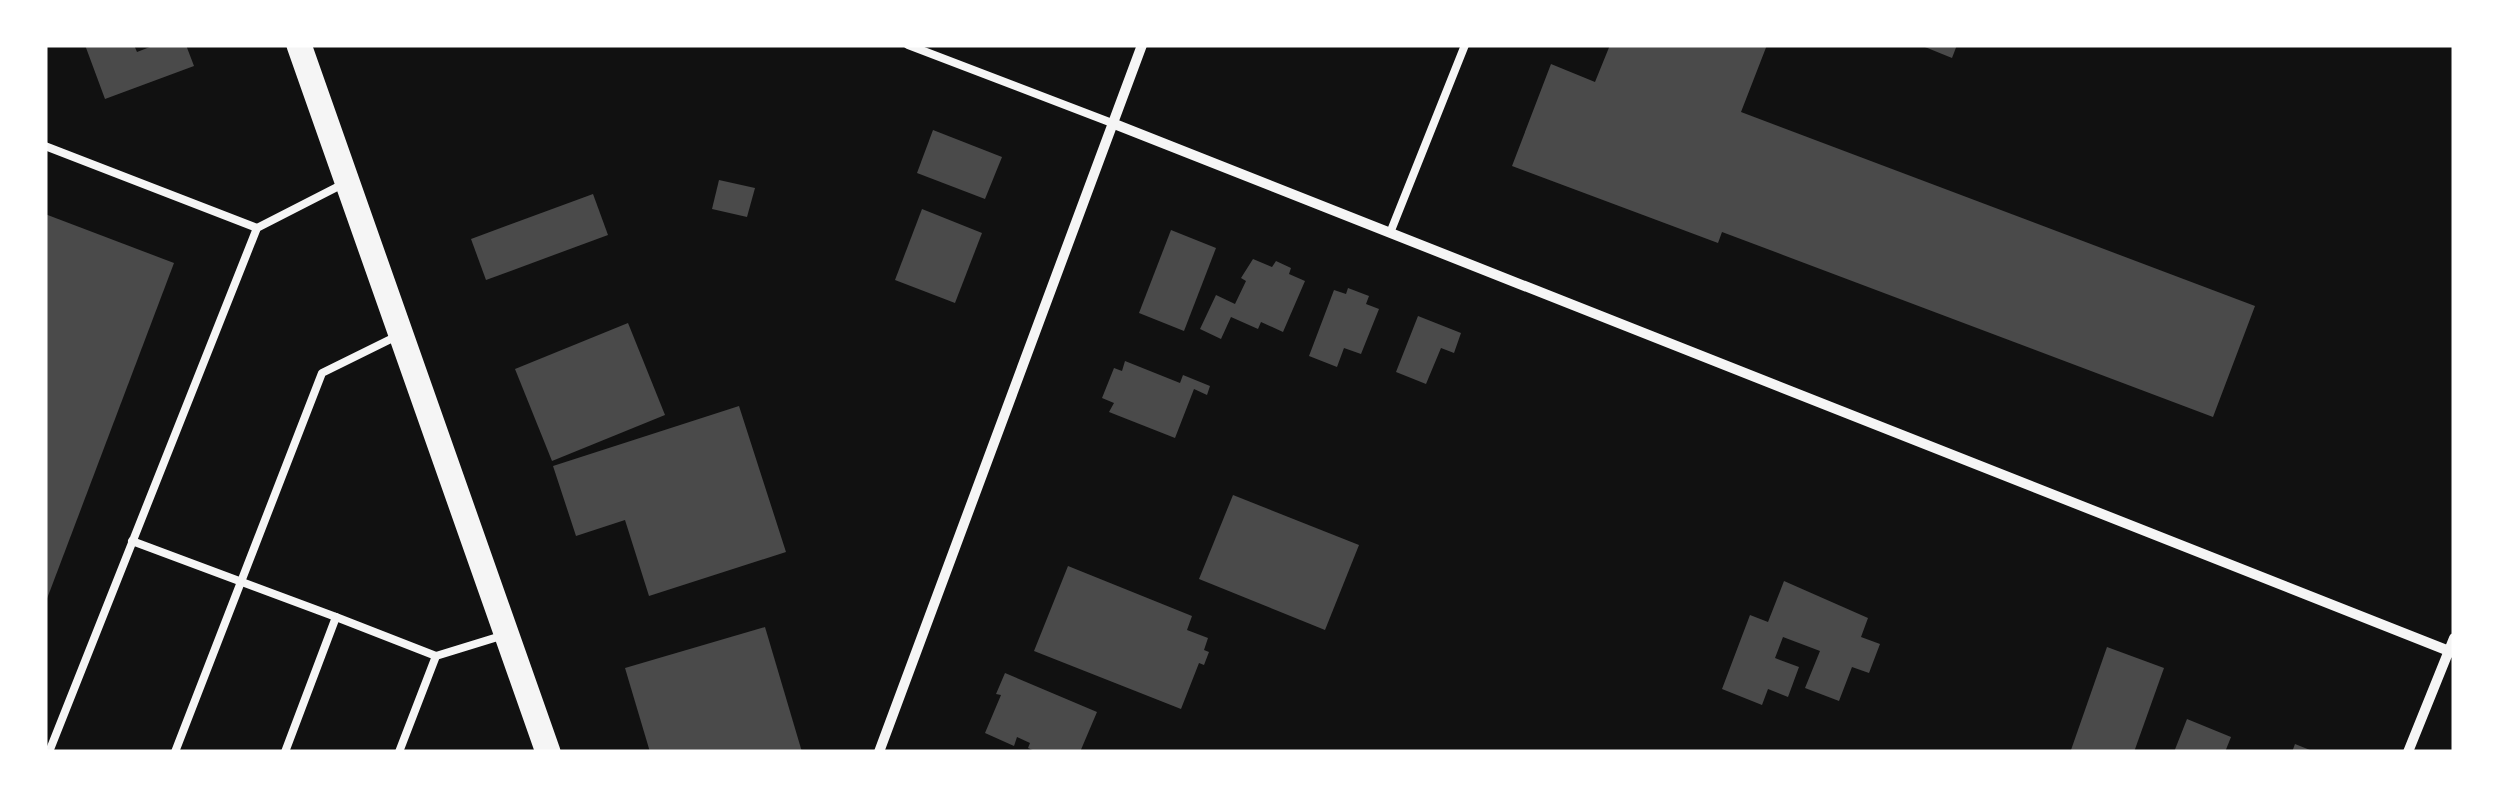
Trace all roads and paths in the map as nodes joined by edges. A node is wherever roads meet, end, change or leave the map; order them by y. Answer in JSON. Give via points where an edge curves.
{"nodes":[{"id":1,"x":299,"y":45,"type":"edge"},
{"id":2,"x":908,"y":45,"type":"edge"},
{"id":3,"x":1142,"y":45,"type":"edge"},
{"id":4,"x":1465,"y":45,"type":"edge"},
{"id":5,"x":1112,"y":123,"type":"junction"},
{"id":6,"x":45,"y":146,"type":"edge"},
{"id":7,"x":347,"y":182,"type":"junction"},
{"id":8,"x":256,"y":228,"type":"junction"},
{"id":9,"x":1390,"y":233,"type":"junction"},
{"id":10,"x":403,"y":333,"type":"junction"},
{"id":11,"x":132,"y":541,"type":"junction"},
{"id":12,"x":241,"y":582,"type":"junction"},
{"id":13,"x":336,"y":618,"type":"junction"},
{"id":14,"x":507,"y":634,"type":"junction"},
{"id":15,"x":2454,"y":638,"type":"edge"},
{"id":16,"x":2451,"y":652,"type":"edge"},
{"id":17,"x":436,"y":656,"type":"junction"},
{"id":18,"x":49,"y":752,"type":"edge"},
{"id":19,"x":175,"y":752,"type":"edge"},
{"id":20,"x":285,"y":752,"type":"edge"},
{"id":21,"x":399,"y":752,"type":"edge"},
{"id":22,"x":548,"y":752,"type":"edge"},
{"id":23,"x":879,"y":752,"type":"edge"},
{"id":24,"x":2408,"y":752,"type":"edge"}],
"edges":[{"from":1,"to":7,"type":"main road"},
{"from":2,"to":5,"type":"lane"},
{"from":3,"to":5,"type":"street"},
{"from":4,"to":9,"type":"lane"},
{"from":5,"to":9,"type":"street"},
{"from":5,"to":23,"type":"street"},
{"from":6,"to":8,"type":"lane"},
{"from":7,"to":8,"type":"lane"},
{"from":7,"to":10,"type":"main road"},
{"from":8,"to":11,"type":"lane"},
{"from":9,"to":16,"type":"street"},
{"from":10,"to":12,"type":"lane","via":[[322,373]]},
{"from":10,"to":14,"type":"main road"},
{"from":11,"to":12,"type":"lane"},
{"from":11,"to":18,"type":"lane"},
{"from":12,"to":13,"type":"lane"},
{"from":12,"to":19,"type":"lane"},
{"from":13,"to":17,"type":"lane"},
{"from":13,"to":20,"type":"lane"},
{"from":14,"to":17,"type":"lane"},
{"from":14,"to":22,"type":"main road"},
{"from":15,"to":16,"type":"street"},
{"from":16,"to":24,"type":"street"},
{"from":17,"to":21,"type":"lane"}]}
